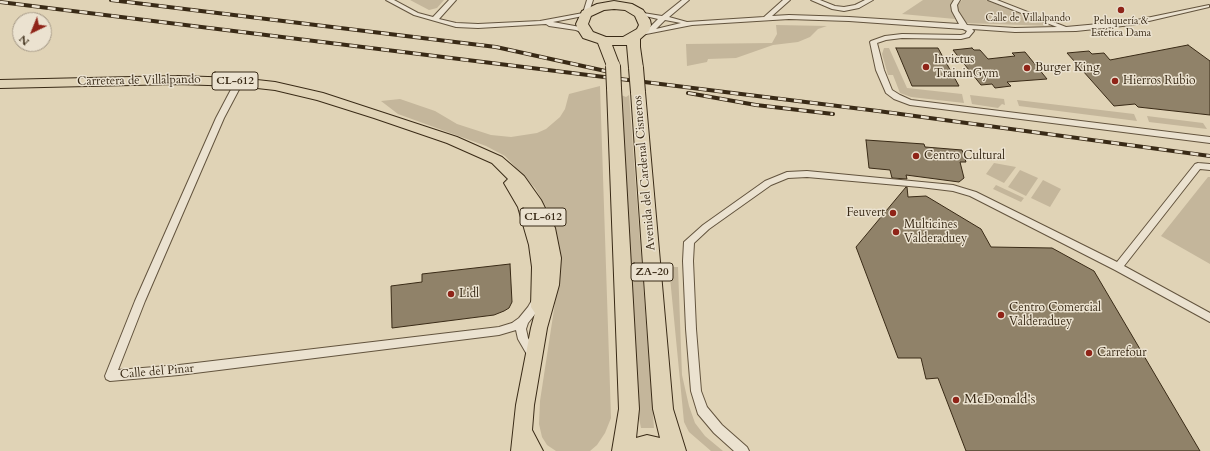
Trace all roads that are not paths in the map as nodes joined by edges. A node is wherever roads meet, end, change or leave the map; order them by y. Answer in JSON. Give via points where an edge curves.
{"nodes":[{"id":1,"x":389,"y":0,"type":"edge"},
{"id":2,"x":453,"y":0,"type":"edge"},
{"id":3,"x":590,"y":0,"type":"edge"},
{"id":4,"x":686,"y":0,"type":"edge"},
{"id":5,"x":787,"y":0,"type":"edge"},
{"id":6,"x":814,"y":0,"type":"edge"},
{"id":7,"x":870,"y":0,"type":"edge"},
{"id":8,"x":957,"y":0,"type":"edge"},
{"id":9,"x":991,"y":0,"type":"edge"},
{"id":10,"x":601,"y":3,"type":"edge"},
{"id":11,"x":619,"y":3,"type":"edge"},
{"id":12,"x":1206,"y":5,"type":"edge"},
{"id":13,"x":639,"y":13,"type":"junction"},
{"id":14,"x":586,"y":14,"type":"junction"},
{"id":15,"x":766,"y":18,"type":"junction"},
{"id":16,"x":662,"y":19,"type":"junction"},
{"id":17,"x":434,"y":20,"type":"junction"},
{"id":18,"x":696,"y":22,"type":"junction"},
{"id":19,"x":540,"y":23,"type":"junction"},
{"id":20,"x":964,"y":27,"type":"junction"},
{"id":21,"x":1092,"y":28,"type":"junction"},
{"id":22,"x":1076,"y":29,"type":"junction"},
{"id":23,"x":971,"y":31,"type":"junction"},
{"id":24,"x":586,"y":33,"type":"junction"},
{"id":25,"x":640,"y":35,"type":"junction"},
{"id":26,"x":604,"y":41,"type":"junction"},
{"id":27,"x":239,"y":82,"type":"junction"},
{"id":28,"x":0,"y":84,"type":"edge"},
{"id":29,"x":1210,"y":140,"type":"edge"},
{"id":30,"x":460,"y":143,"type":"junction"},
{"id":31,"x":1210,"y":167,"type":"edge"},
{"id":32,"x":1118,"y":267,"type":"junction"},
{"id":33,"x":1210,"y":318,"type":"edge"},
{"id":34,"x":531,"y":325,"type":"junction"},
{"id":35,"x":498,"y":331,"type":"junction"},
{"id":36,"x":529,"y":349,"type":"junction"},
{"id":37,"x":524,"y":447,"type":"edge"},
{"id":38,"x":623,"y":451,"type":"edge"},
{"id":39,"x":627,"y":451,"type":"edge"},
{"id":40,"x":674,"y":451,"type":"edge"},
{"id":41,"x":743,"y":451,"type":"edge"}],
"edges":[{"from":1,"to":17,"type":"street"},
{"from":2,"to":17,"type":"street"},
{"from":3,"to":14,"type":"street"},
{"from":4,"to":16,"type":"street"},
{"from":5,"to":15,"type":"street"},
{"from":6,"to":7,"type":"street","via":[[842,9],[857,7]]},
{"from":8,"to":20,"type":"street","via":[[954,5],[955,11]]},
{"from":9,"to":22,"type":"street","via":[[1054,24]]},
{"from":10,"to":11,"type":"highway"},
{"from":10,"to":14,"type":"highway"},
{"from":11,"to":13,"type":"highway"},
{"from":12,"to":21,"type":"street","name":"Calle de Villalpando","via":[[1132,23]]},
{"from":13,"to":16,"type":"street"},
{"from":13,"to":25,"type":"highway","number":"ZA-20","via":[[645,25]]},
{"from":14,"to":19,"type":"street"},
{"from":14,"to":24,"type":"highway","via":[[582,24]]},
{"from":15,"to":18,"type":"street","name":"Calle de Villalpando"},
{"from":15,"to":20,"type":"street","name":"Calle de Villalpando","via":[[816,17]]},
{"from":16,"to":18,"type":"street"},
{"from":16,"to":25,"type":"street"},
{"from":17,"to":19,"type":"street","via":[[478,26]]},
{"from":18,"to":25,"type":"street"},
{"from":19,"to":24,"type":"street","via":[[575,28]]},
{"from":20,"to":22,"type":"street","name":"Calle de Villalpando"},
{"from":20,"to":23,"type":"street","name":"Calle de Villalpando"},
{"from":21,"to":22,"type":"street","name":"Calle de Villalpando"},
{"from":21,"to":23,"type":"street","name":"Calle de Villalpando","via":[[1077,35],[1011,35]]},
{"from":23,"to":29,"type":"street","name":"Calle de Villalpando","via":[[968,36],[961,37],[902,36],[873,42],[887,90],[906,101]]},
{"from":24,"to":26,"type":"highway"},
{"from":25,"to":26,"type":"highway","via":[[615,42]]},
{"from":25,"to":40,"type":"highway","name":"Avenida del Cardenal Cisneros","number":"ZA-20","bridge":true,"via":[[633,47],[663,409]]},
{"from":26,"to":38,"type":"highway","name":"Avenida del Cardenal Cisneros","number":"ZA-20","bridge":true,"via":[[613,66],[629,409]]},
{"from":27,"to":28,"type":"main road","name":"Carretera de Villalpando","number":"CL-612","via":[[149,80]]},
{"from":27,"to":30,"type":"main road","name":"Carretera de Villalpando","number":"CL-612","via":[[275,86],[319,96]]},
{"from":27,"to":35,"type":"street","name":"Calle del Pinar","via":[[204,154],[110,376]]},
{"from":30,"to":34,"type":"main road","name":"Carretera de Villalpando","number":"CL-612","via":[[505,177],[518,194],[529,218],[540,267],[539,295]]},
{"from":30,"to":34,"type":"main road","name":"Carretera de Villalpando","number":"CL-612","via":[[491,156],[508,169],[528,191],[542,217],[550,238],[553,263],[549,292]]},
{"from":31,"to":32,"type":"street","via":[[1198,166]]},
{"from":32,"to":33,"type":"street"},
{"from":32,"to":41,"type":"street","via":[[991,201],[953,188],[807,174],[787,176],[768,183],[689,242],[690,329],[696,391],[702,410],[718,429]]},
{"from":34,"to":35,"type":"street","name":"Calle del Pinar"},
{"from":34,"to":36,"type":"main road","name":"Carretera de Villalpando","number":"CL-612"},
{"from":35,"to":36,"type":"street","name":"Calle del Pinar","via":[[517,335]]},
{"from":36,"to":37,"type":"main road","name":"Carretera de Villalpando","number":"CL-612"},
{"from":39,"to":40,"type":"highway","number":"ZA-20","via":[[647,446]]}]}
